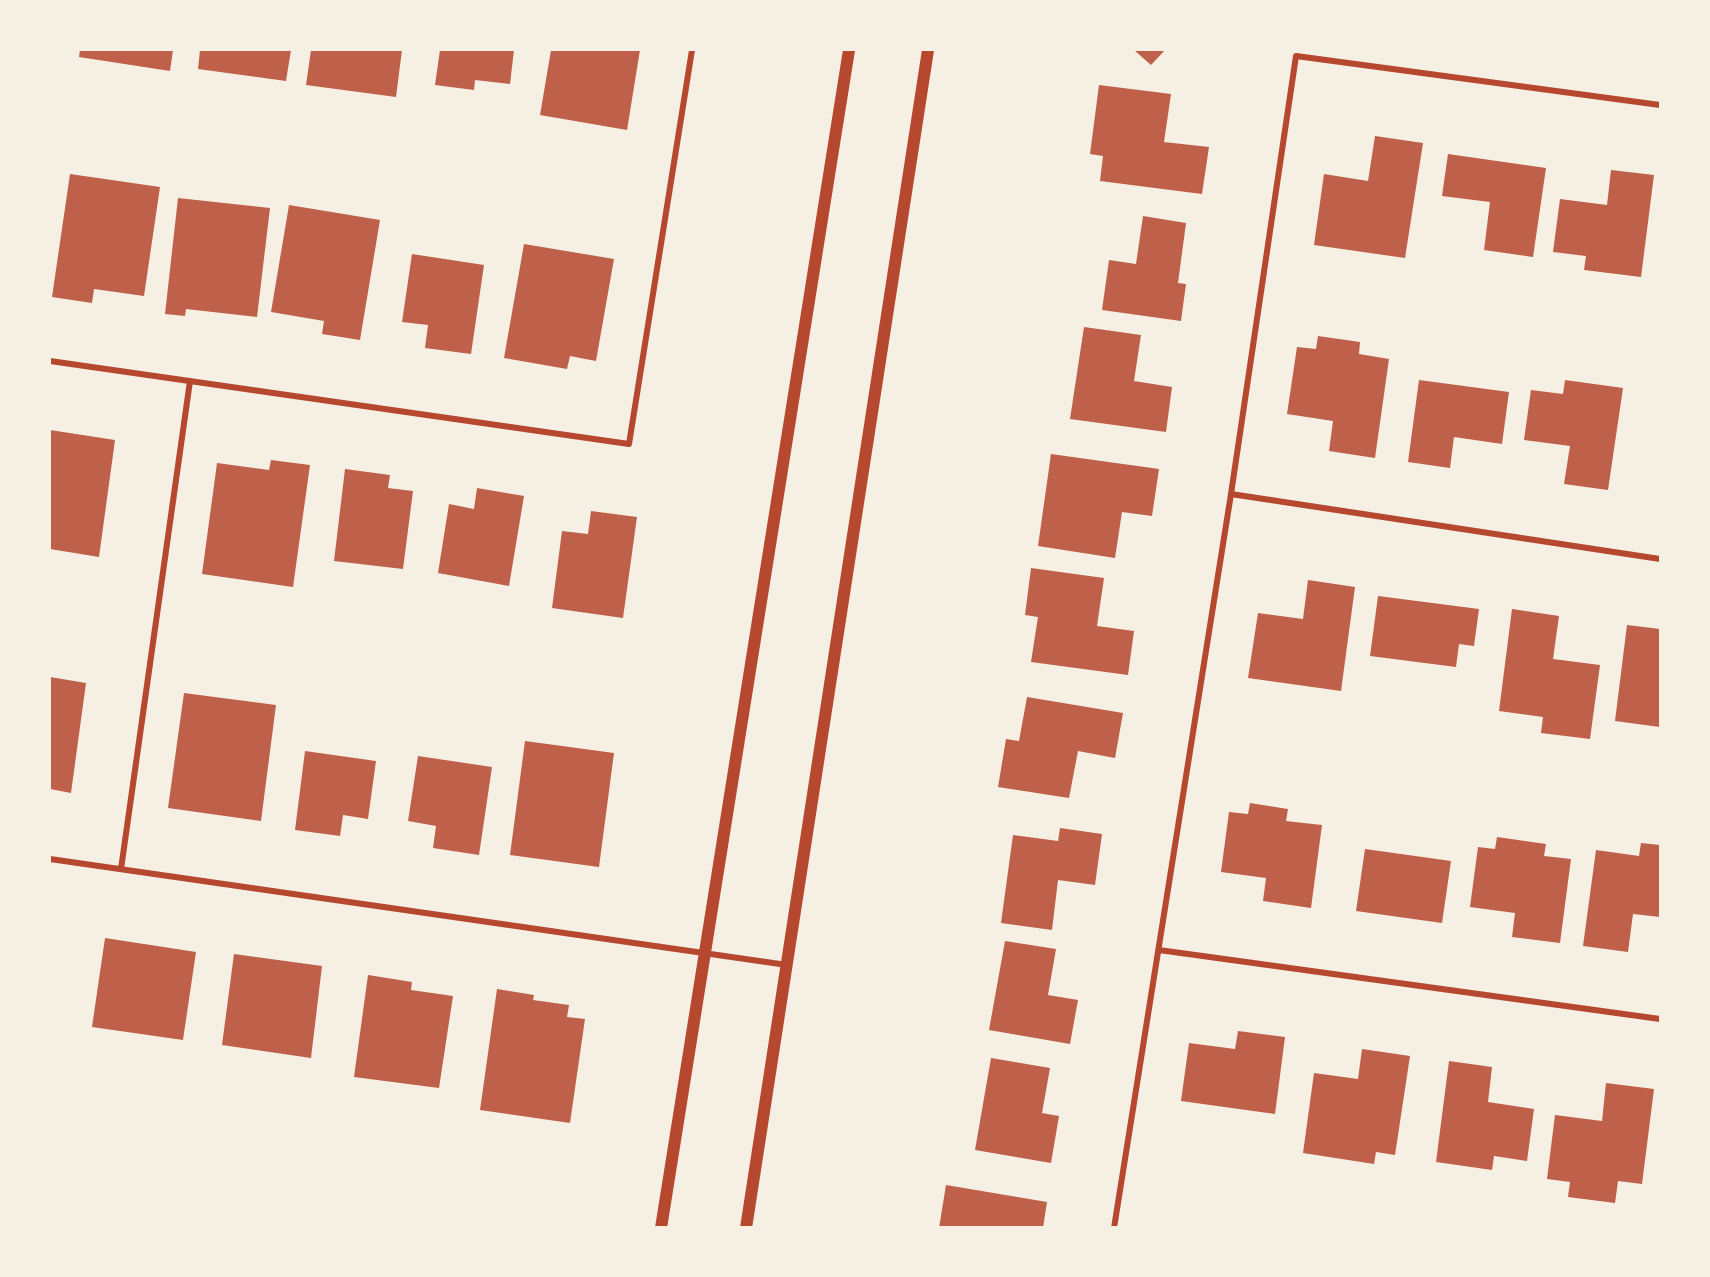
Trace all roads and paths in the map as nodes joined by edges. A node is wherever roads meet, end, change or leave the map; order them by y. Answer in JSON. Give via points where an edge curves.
{"nodes":[{"id":1,"x":692,"y":50,"type":"edge"},
{"id":2,"x":849,"y":50,"type":"edge"},
{"id":3,"x":928,"y":50,"type":"edge"},
{"id":4,"x":1660,"y":105,"type":"edge"},
{"id":5,"x":50,"y":361,"type":"edge"},
{"id":6,"x":190,"y":381,"type":"junction"},
{"id":7,"x":1231,"y":494,"type":"junction"},
{"id":8,"x":1660,"y":559,"type":"edge"},
{"id":9,"x":50,"y":859,"type":"edge"},
{"id":10,"x":121,"y":869,"type":"junction"},
{"id":11,"x":1159,"y":950,"type":"junction"},
{"id":12,"x":705,"y":953,"type":"junction"},
{"id":13,"x":787,"y":965,"type":"junction"},
{"id":14,"x":1660,"y":1019,"type":"edge"},
{"id":15,"x":661,"y":1227,"type":"edge"},
{"id":16,"x":746,"y":1227,"type":"edge"},
{"id":17,"x":1114,"y":1227,"type":"edge"}],
"edges":[{"from":1,"to":6,"type":"street","via":[[629,444]]},
{"from":2,"to":12,"type":"main road"},
{"from":3,"to":13,"type":"main road"},
{"from":4,"to":7,"type":"street","via":[[1296,56]]},
{"from":5,"to":6,"type":"street"},
{"from":6,"to":10,"type":"street"},
{"from":7,"to":8,"type":"street"},
{"from":7,"to":11,"type":"street"},
{"from":9,"to":10,"type":"street"},
{"from":10,"to":12,"type":"street"},
{"from":11,"to":14,"type":"street"},
{"from":11,"to":17,"type":"street"},
{"from":12,"to":13,"type":"street"},
{"from":12,"to":15,"type":"main road"},
{"from":13,"to":16,"type":"main road"}]}
